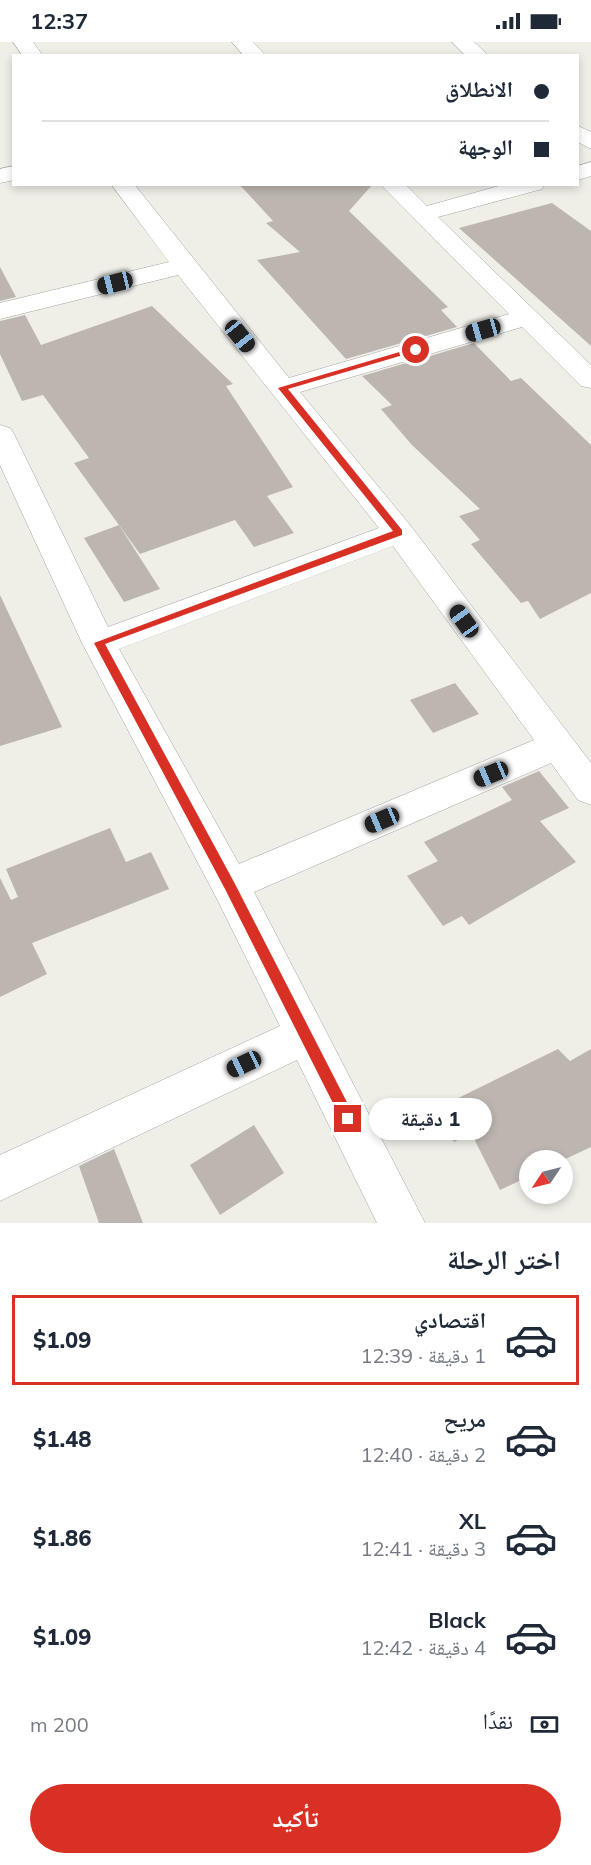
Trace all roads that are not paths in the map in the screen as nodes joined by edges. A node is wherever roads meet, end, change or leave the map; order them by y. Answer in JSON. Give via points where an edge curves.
{"nodes":[{"id":1,"x":242,"y":42,"type":"edge"},
{"id":2,"x":462,"y":42,"type":"edge"},
{"id":3,"x":254,"y":54,"type":"edge"},
{"id":4,"x":477,"y":54,"type":"edge"},
{"id":5,"x":579,"y":133,"type":"edge"},
{"id":6,"x":591,"y":142,"type":"edge"},
{"id":7,"x":124,"y":186,"type":"edge"},
{"id":8,"x":393,"y":186,"type":"edge"},
{"id":9,"x":527,"y":186,"type":"edge"},
{"id":10,"x":423,"y":214,"type":"junction"},
{"id":11,"x":184,"y":266,"type":"junction"},
{"id":12,"x":0,"y":311,"type":"edge"},
{"id":13,"x":527,"y":317,"type":"junction"},
{"id":14,"x":591,"y":381,"type":"edge"},
{"id":15,"x":282,"y":388,"type":"junction"},
{"id":16,"x":5,"y":456,"type":"edge"},
{"id":17,"x":399,"y":532,"type":"junction"},
{"id":18,"x":99,"y":643,"type":"junction"},
{"id":19,"x":556,"y":746,"type":"junction"},
{"id":20,"x":591,"y":790,"type":"edge"},
{"id":21,"x":230,"y":885,"type":"junction"},
{"id":22,"x":305,"y":1035,"type":"junction"},
{"id":23,"x":0,"y":1178,"type":"edge"},
{"id":24,"x":402,"y":1223,"type":"edge"}],
"edges":[{"from":1,"to":3,"type":"street"},
{"from":2,"to":4,"type":"street"},
{"from":5,"to":6,"type":"street"},
{"from":7,"to":11,"type":"street"},
{"from":8,"to":10,"type":"street"},
{"from":9,"to":10,"type":"street"},
{"from":10,"to":13,"type":"street"},
{"from":11,"to":12,"type":"street"},
{"from":11,"to":15,"type":"street"},
{"from":13,"to":14,"type":"street"},
{"from":13,"to":15,"type":"street"},
{"from":15,"to":17,"type":"street"},
{"from":16,"to":18,"type":"street"},
{"from":17,"to":18,"type":"street"},
{"from":17,"to":19,"type":"street"},
{"from":18,"to":21,"type":"street"},
{"from":19,"to":20,"type":"street"},
{"from":19,"to":21,"type":"street"},
{"from":21,"to":22,"type":"street"},
{"from":22,"to":23,"type":"street"},
{"from":22,"to":24,"type":"street"}]}
